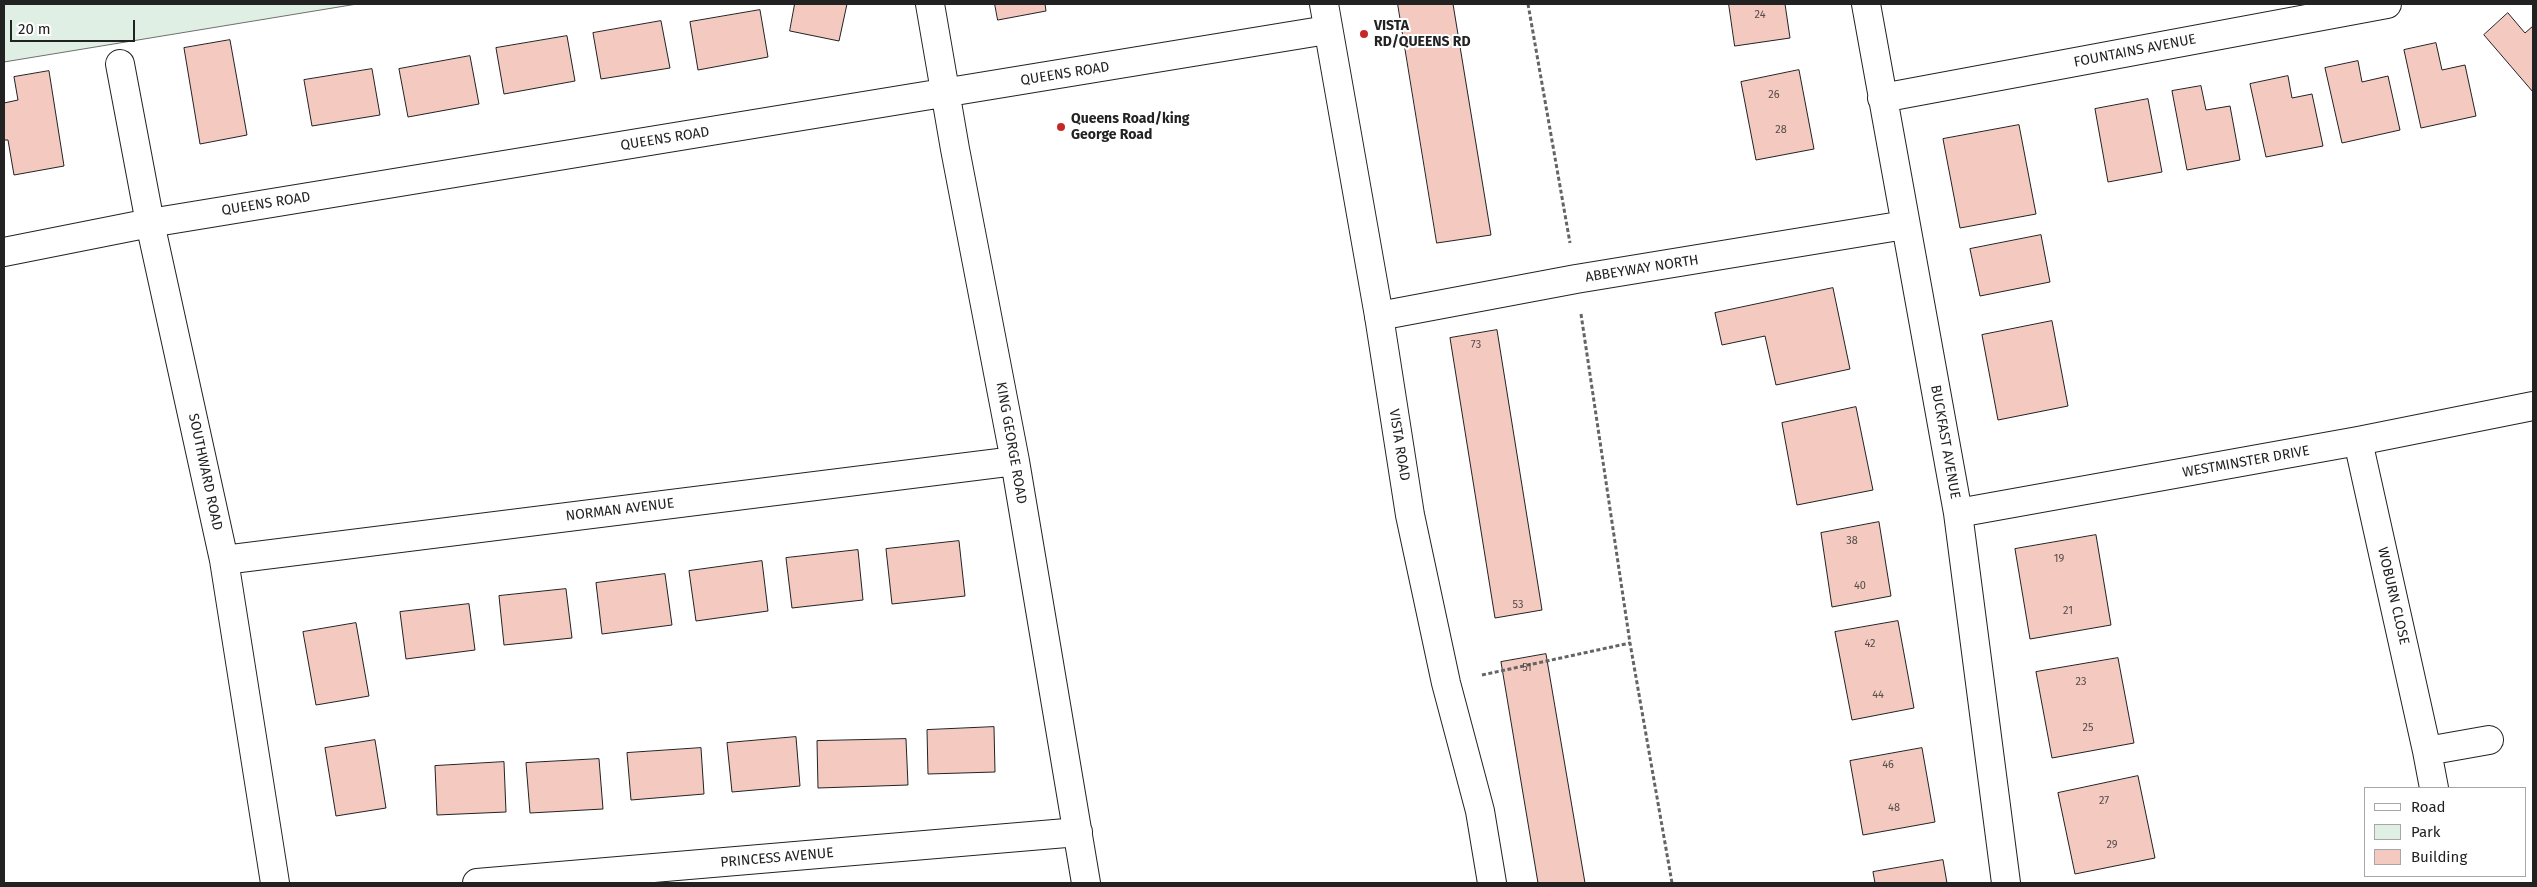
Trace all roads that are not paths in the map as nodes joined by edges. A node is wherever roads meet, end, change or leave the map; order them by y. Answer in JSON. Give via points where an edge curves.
{"nodes":[{"id":1,"x":930,"y":4,"type":"edge"},
{"id":2,"x":1324,"y":4,"type":"edge"},
{"id":3,"x":1866,"y":4,"type":"edge"},
{"id":4,"x":2387,"y":4,"type":"edge"},
{"id":5,"x":1328,"y":30,"type":"junction"},
{"id":6,"x":120,"y":64,"type":"dead end"},
{"id":7,"x":945,"y":94,"type":"junction"},
{"id":8,"x":1882,"y":98,"type":"junction"},
{"id":9,"x":150,"y":223,"type":"junction"},
{"id":10,"x":1905,"y":225,"type":"junction"},
{"id":11,"x":4,"y":252,"type":"edge"},
{"id":12,"x":1379,"y":316,"type":"junction"},
{"id":13,"x":2533,"y":406,"type":"edge"},
{"id":14,"x":2358,"y":441,"type":"junction"},
{"id":15,"x":1015,"y":461,"type":"junction"},
{"id":16,"x":1958,"y":513,"type":"junction"},
{"id":17,"x":224,"y":560,"type":"junction"},
{"id":18,"x":2489,"y":740,"type":"dead end"},
{"id":19,"x":2427,"y":751,"type":"junction"},
{"id":20,"x":2434,"y":787,"type":"edge"},
{"id":21,"x":1078,"y":832,"type":"junction"},
{"id":22,"x":275,"y":883,"type":"edge"},
{"id":23,"x":477,"y":883,"type":"edge"},
{"id":24,"x":1086,"y":883,"type":"edge"},
{"id":25,"x":1492,"y":883,"type":"edge"},
{"id":26,"x":2006,"y":883,"type":"edge"}],
"edges":[{"from":1,"to":7,"type":"street","name":"KING GEORGE ROAD"},
{"from":2,"to":5,"type":"street","name":"VISTA ROAD"},
{"from":3,"to":8,"type":"street","name":"BUCKFAST AVENUE"},
{"from":4,"to":8,"type":"street","name":"FOUNTAINS AVENUE"},
{"from":5,"to":7,"type":"street","name":"QUEENS ROAD"},
{"from":5,"to":12,"type":"street","name":"VISTA ROAD"},
{"from":6,"to":9,"type":"street","name":"SOUTHWARD ROAD"},
{"from":7,"to":9,"type":"street","name":"QUEENS ROAD"},
{"from":7,"to":15,"type":"street","name":"KING GEORGE ROAD"},
{"from":8,"to":10,"type":"street","name":"BUCKFAST AVENUE"},
{"from":9,"to":11,"type":"street","name":"QUEENS ROAD"},
{"from":9,"to":17,"type":"street","name":"SOUTHWARD ROAD"},
{"from":10,"to":12,"type":"street","name":"ABBEYWAY NORTH"},
{"from":10,"to":16,"type":"street","name":"BUCKFAST AVENUE"},
{"from":12,"to":25,"type":"street","name":"VISTA ROAD","via":[[1410,515],[1446,683],[1480,811]]},
{"from":13,"to":14,"type":"street","name":"WESTMINSTER DRIVE"},
{"from":14,"to":16,"type":"street","name":"WESTMINSTER DRIVE"},
{"from":14,"to":19,"type":"street","name":"WOBURN CLOSE"},
{"from":15,"to":17,"type":"street","name":"NORMAN AVENUE"},
{"from":15,"to":21,"type":"street","name":"KING GEORGE ROAD"},
{"from":16,"to":26,"type":"street","name":"BUCKFAST AVENUE"},
{"from":17,"to":22,"type":"street","name":"SOUTHWARD ROAD"},
{"from":18,"to":19,"type":"street"},
{"from":19,"to":20,"type":"street","name":"WOBURN CLOSE"},
{"from":21,"to":23,"type":"street","name":"PRINCESS AVENUE"},
{"from":21,"to":24,"type":"street","name":"KING GEORGE ROAD"}]}
